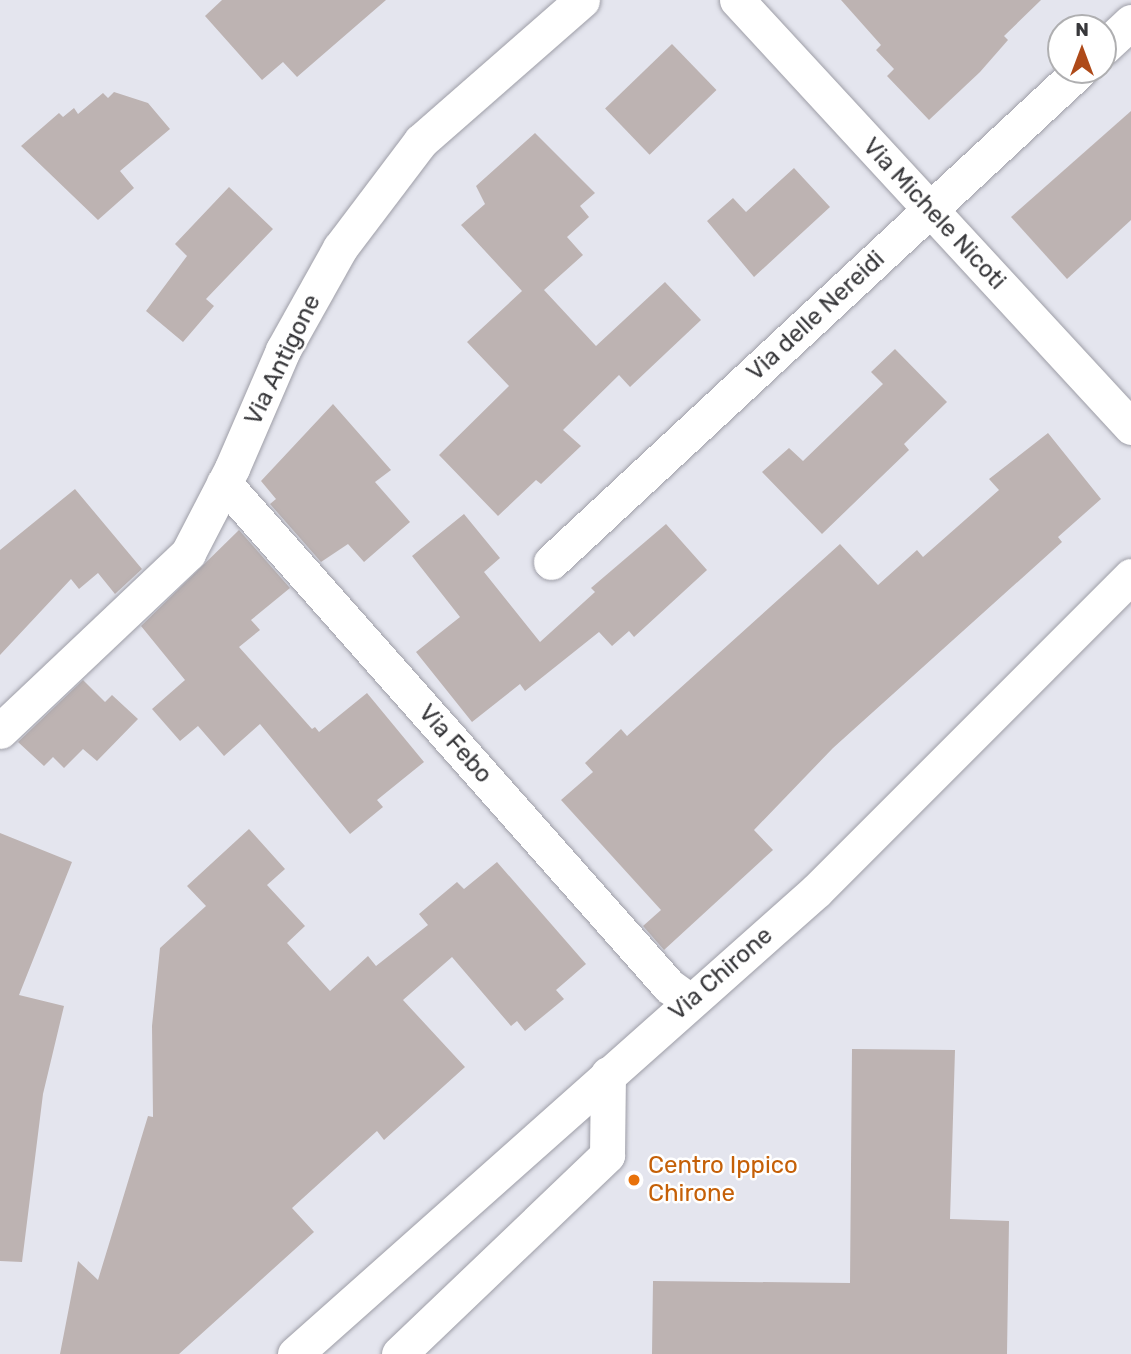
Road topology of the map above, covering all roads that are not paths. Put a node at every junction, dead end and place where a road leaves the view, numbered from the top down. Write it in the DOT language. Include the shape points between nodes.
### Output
graph roads {
  1 [pos="582,0"];
  2 [pos="737,0"];
  3 [pos="1131,22"];
  4 [pos="1117,35"];
  5 [pos="1065,84"];
  6 [pos="930,210"];
  7 [pos="1131,428"];
  8 [pos="224,483"];
  9 [pos="551,562"];
  10 [pos="1131,576"];
  11 [pos="0,731"];
  12 [pos="690,1001"];
  13 [pos="608,1074"];
  14 [pos="295,1354"];
  15 [pos="399,1354"];
  1 -- 8 [label="street, Via Antigone" via="421,141 340,248 283,350"];
  2 -- 6 [label="street, Via Michele Nicoti"];
  3 -- 4 [label="street"];
  5 -- 6 [label="street, Via delle Nereidi"];
  6 -- 7 [label="street, Via Michele Nicoti"];
  6 -- 9 [label="street, Via delle Nereidi"];
  8 -- 11 [label="street, Via Antigone" via="188,553"];
  8 -- 12 [label="street, Via Febo" via="669,986"];
  10 -- 12 [label="street, Via Chirone" via="817,890"];
  12 -- 13 [label="street, Via Chirone"];
  13 -- 14 [label="street, Via Chirone"];
  13 -- 15 [label="street" via="607,1155"];
}
